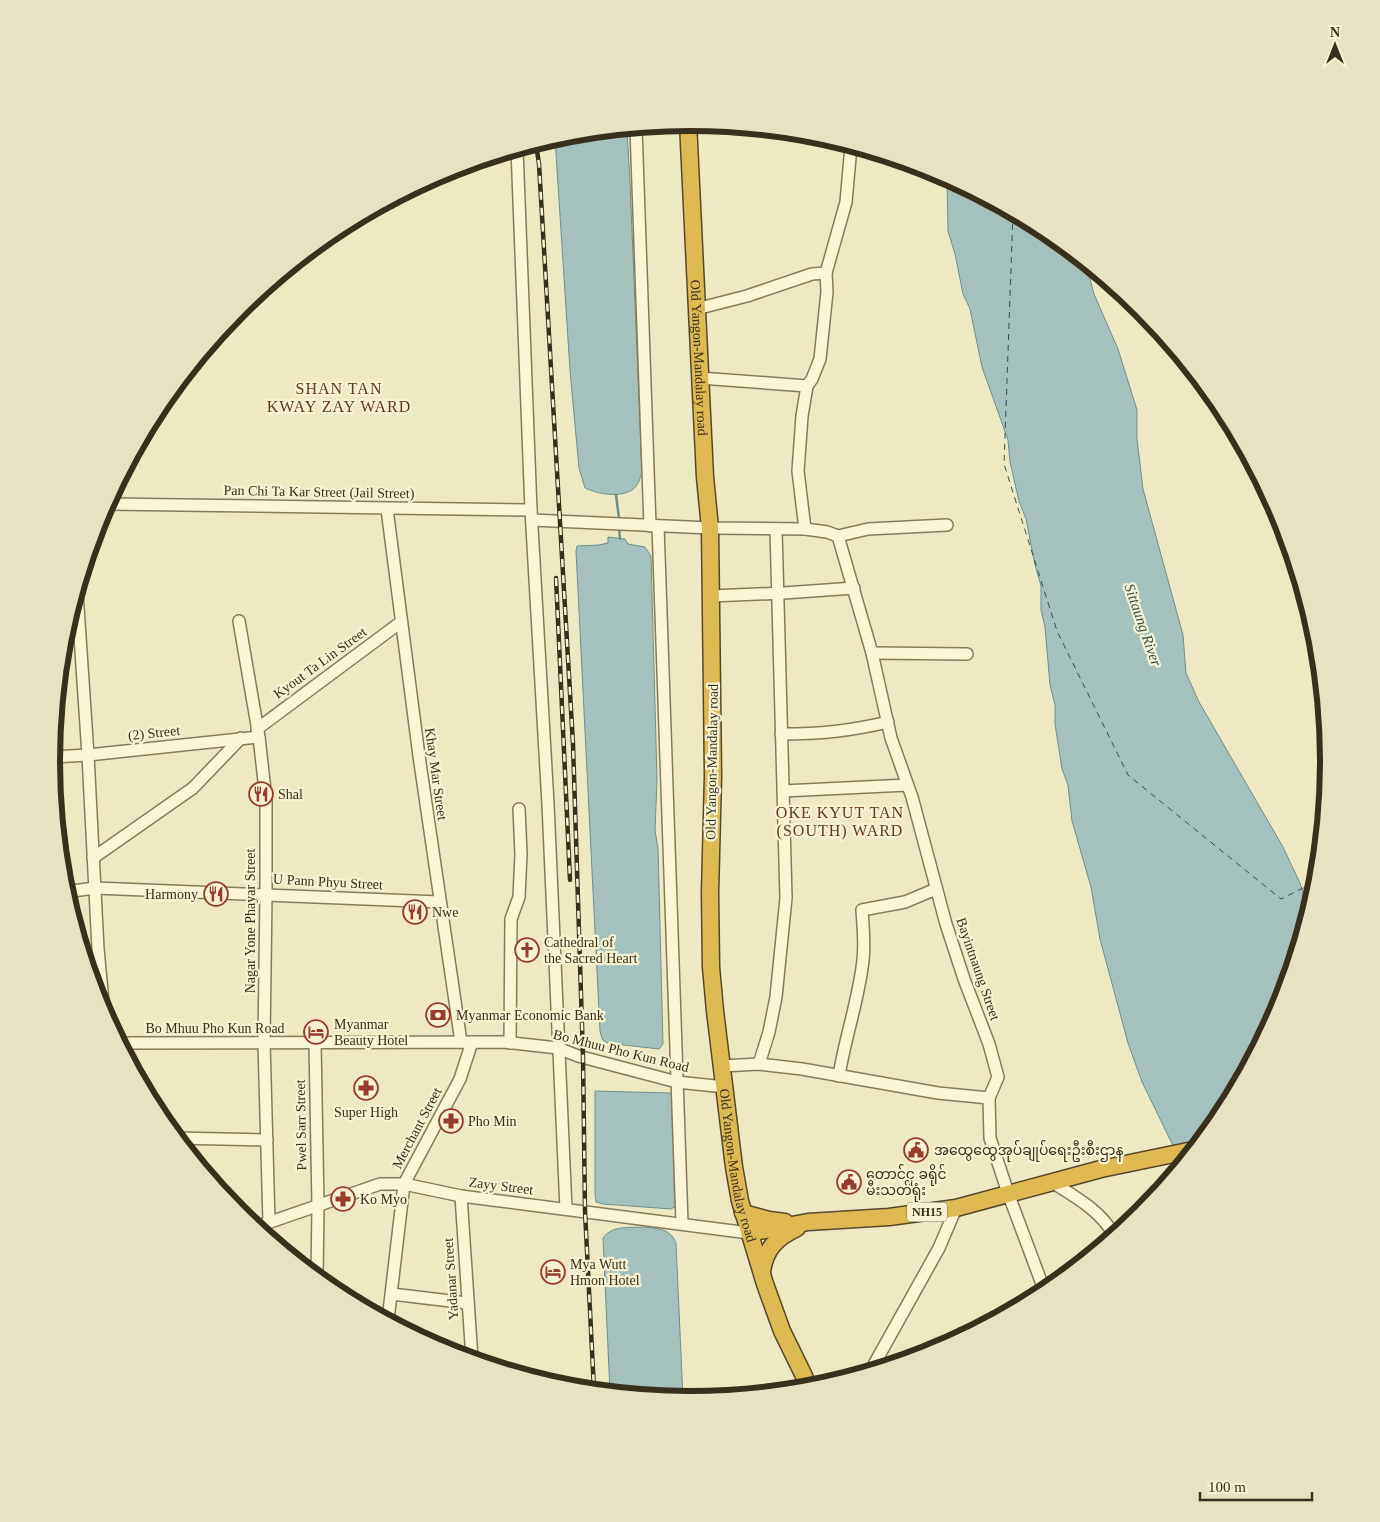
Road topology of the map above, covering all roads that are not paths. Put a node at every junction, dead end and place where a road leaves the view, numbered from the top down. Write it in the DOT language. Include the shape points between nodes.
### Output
graph roads {
  1 [pos="688,131"];
  2 [pos="636,133"];
  3 [pos="851,151"];
  4 [pos="518,155"];
  5 [pos="826,273"];
  6 [pos="696,309"];
  7 [pos="700,378"];
  8 [pos="808,386"];
  9 [pos="115,504"];
  10 [pos="387,509"];
  11 [pos="531,515"];
  12 [pos="947,525"];
  13 [pos="654,526"];
  14 [pos="710,528"];
  15 [pos="776,529"];
  16 [pos="805,529"];
  17 [pos="838,536"];
  18 [pos="854,588"];
  19 [pos="779,594"];
  20 [pos="711,596"];
  21 [pos="78,611"];
  22 [pos="239,621"];
  23 [pos="401,622"];
  24 [pos="75,626"];
  25 [pos="79,626"];
  26 [pos="872,653"];
  27 [pos="967,654"];
  28 [pos="888,722"];
  29 [pos="258,733"];
  30 [pos="781,734"];
  31 [pos="241,738"];
  32 [pos="88,755"];
  33 [pos="60,757"];
  34 [pos="907,785"];
  35 [pos="783,791"];
  36 [pos="519,809"];
  37 [pos="93,858"];
  38 [pos="95,888"];
  39 [pos="936,889"];
  40 [pos="74,891"];
  41 [pos="266,894"];
  42 [pos="439,902"];
  43 [pos="102,987"];
  44 [pos="467,1042"];
  45 [pos="127,1043"];
  46 [pos="264,1043"];
  47 [pos="315,1043"];
  48 [pos="510,1043"];
  49 [pos="558,1048"];
  50 [pos="758,1064"];
  51 [pos="722,1066"];
  52 [pos="839,1076"];
  53 [pos="677,1082"];
  54 [pos="724,1087"];
  55 [pos="989,1098"];
  56 [pos="185,1138"];
  57 [pos="267,1140"];
  58 [pos="1184,1152"];
  59 [pos="1050,1181"];
  60 [pos="404,1184"];
  61 [pos="1008,1193"];
  62 [pos="461,1196"];
  63 [pos="318,1206"];
  64 [pos="566,1208"];
  65 [pos="956,1208"];
  66 [pos="743,1213"];
  67 [pos="269,1222"];
  68 [pos="808,1222"];
  69 [pos="682,1223"];
  70 [pos="264,1224"];
  71 [pos="1110,1230"];
  72 [pos="749,1233"];
  73 [pos="317,1269"];
  74 [pos="762,1272"];
  75 [pos="1042,1284"];
  76 [pos="392,1294"];
  77 [pos="467,1302"];
  78 [pos="389,1314"];
  79 [pos="471,1352"];
  80 [pos="876,1363"];
  81 [pos="805,1380"];
  1 -- 6 [label="highway, Old Yangon-Mandalay road"];
  2 -- 13 [label="street"];
  3 -- 5 [label="street" via="846,202"];
  4 -- 11 [label="street"];
  5 -- 6 [label="street" via="812,274"];
  5 -- 8 [label="street" via="820,359"];
  6 -- 7 [label="highway, Old Yangon-Mandalay road"];
  7 -- 8 [label="street"];
  7 -- 14 [label="highway, Old Yangon-Mandalay road"];
  8 -- 16 [label="street" via="798,471"];
  9 -- 10 [label="street, Pan Chi Ta Kar Street (Jail Street)"];
  10 -- 11 [label="street, Pan Chi Ta Kar Street (Jail Street)"];
  10 -- 23 [label="street, Khay Mar Street"];
  11 -- 13 [label="street, Pan Chi Ta Kar Street (Jail Street)"];
  11 -- 49 [label="street"];
  12 -- 17 [label="street" via="868,529"];
  13 -- 14 [label="street, Pan Chi Ta Kar Street (Jail Street)"];
  13 -- 53 [label="street"];
  14 -- 15 [label="street, Pan Chi Ta Kar Street (Jail Street)"];
  14 -- 20 [label="highway, Old Yangon-Mandalay road"];
  15 -- 16 [label="street, Pan Chi Ta Kar Street (Jail Street)"];
  15 -- 19 [label="street"];
  16 -- 17 [label="street, Pan Chi Ta Kar Street (Jail Street)"];
  17 -- 18 [label="street, Bayintnaung Street"];
  18 -- 19 [label="street"];
  18 -- 26 [label="street, Bayintnaung Street"];
  19 -- 20 [label="street"];
  19 -- 30 [label="street"];
  20 -- 51 [label="highway, Old Yangon-Mandalay road" via="711,967"];
  21 -- 25 [label="street"];
  22 -- 29 [label="street, Nagar Yone Phayar Street"];
  23 -- 29 [label="street, Kyout Ta Lin Street"];
  23 -- 42 [label="street, Khay Mar Street"];
  24 -- 25 [label="street"];
  25 -- 32 [label="street"];
  26 -- 27 [label="street"];
  26 -- 28 [label="street, Bayintnaung Street"];
  28 -- 30 [label="street" via="822,734"];
  28 -- 34 [label="street, Bayintnaung Street"];
  29 -- 31 [label="street, (2) Street"];
  29 -- 41 [label="street, Nagar Yone Phayar Street" via="266,799"];
  30 -- 35 [label="street"];
  31 -- 32 [label="street, (2) Street"];
  31 -- 37 [label="street" via="193,788"];
  32 -- 33 [label="street, (2) Street"];
  32 -- 37 [label="street"];
  34 -- 35 [label="street"];
  34 -- 39 [label="street, Bayintnaung Street"];
  35 -- 50 [label="street" via="786,898 776,997"];
  36 -- 48 [label="street" via="520,889 511,920"];
  37 -- 38 [label="street"];
  38 -- 40 [label="street, U Pann Phyu Street"];
  38 -- 41 [label="street, U Pann Phyu Street"];
  38 -- 43 [label="street"];
  39 -- 52 [label="street" via="905,902 862,910 863,958"];
  39 -- 55 [label="street, Bayintnaung Street" via="998,1077"];
  41 -- 42 [label="street, U Pann Phyu Street"];
  41 -- 46 [label="street, Nagar Yone Phayar Street"];
  42 -- 44 [label="street, Khay Mar Street"];
  44 -- 47 [label="street, Bo Mhuu Pho Kun Road"];
  44 -- 48 [label="street, Bo Mhuu Pho Kun Road"];
  44 -- 60 [label="street, Merchant Street" via="460,1079"];
  45 -- 46 [label="street, Bo Mhuu Pho Kun Road"];
  46 -- 47 [label="street, Bo Mhuu Pho Kun Road"];
  46 -- 57 [label="street, Nagar Yone Phayar Street"];
  47 -- 63 [label="street, Pwel Sarr Street"];
  48 -- 49 [label="street, Bo Mhuu Pho Kun Road"];
  49 -- 53 [label="street, Bo Mhuu Pho Kun Road"];
  49 -- 64 [label="street"];
  50 -- 51 [label="street"];
  50 -- 52 [label="street"];
  51 -- 54 [label="highway, Old Yangon-Mandalay road"];
  52 -- 55 [label="street"];
  53 -- 54 [label="street, Bo Mhuu Pho Kun Road"];
  53 -- 69 [label="street"];
  54 -- 66 [label="highway, Old Yangon-Mandalay road"];
  55 -- 61 [label="street, Bayintnaung Street" via="990,1138"];
  56 -- 57 [label="street"];
  57 -- 67 [label="street, Nagar Yone Phayar Street"];
  58 -- 59 [label="highway, NH15"];
  59 -- 61 [label="highway, NH15"];
  59 -- 71 [label="street" via="1085,1203"];
  60 -- 62 [label="street, Zayy Street"];
  60 -- 63 [label="street, Zayy Street" via="380,1184"];
  60 -- 76 [label="street, Merchant Street"];
  61 -- 65 [label="highway, NH15"];
  61 -- 75 [label="street, Bayintnaung Street"];
  62 -- 64 [label="street, Zayy Street"];
  62 -- 77 [label="street, Yadanar Street"];
  63 -- 67 [label="street, Zayy Street"];
  63 -- 73 [label="street, Pwel Sarr Street"];
  64 -- 69 [label="street, Zayy Street"];
  65 -- 68 [label="highway, NH15" via="889,1217"];
  65 -- 80 [label="street" via="939,1248"];
  66 -- 68 [label="highway" via="783,1222"];
  66 -- 72 [label="highway, Old Yangon-Mandalay road"];
  67 -- 70 [label="street, Zayy Street"];
  68 -- 72 [label="highway, NH15"];
  68 -- 74 [label="highway" via="769,1248"];
  69 -- 72 [label="street, Zayy Street"];
  72 -- 74 [label="highway, Old Yangon-Mandalay road"];
  74 -- 81 [label="highway, Old Yangon-Mandalay road" via="782,1331"];
  76 -- 77 [label="street"];
  76 -- 78 [label="street, Merchant Street"];
  77 -- 79 [label="street, Yadanar Street"];
}
